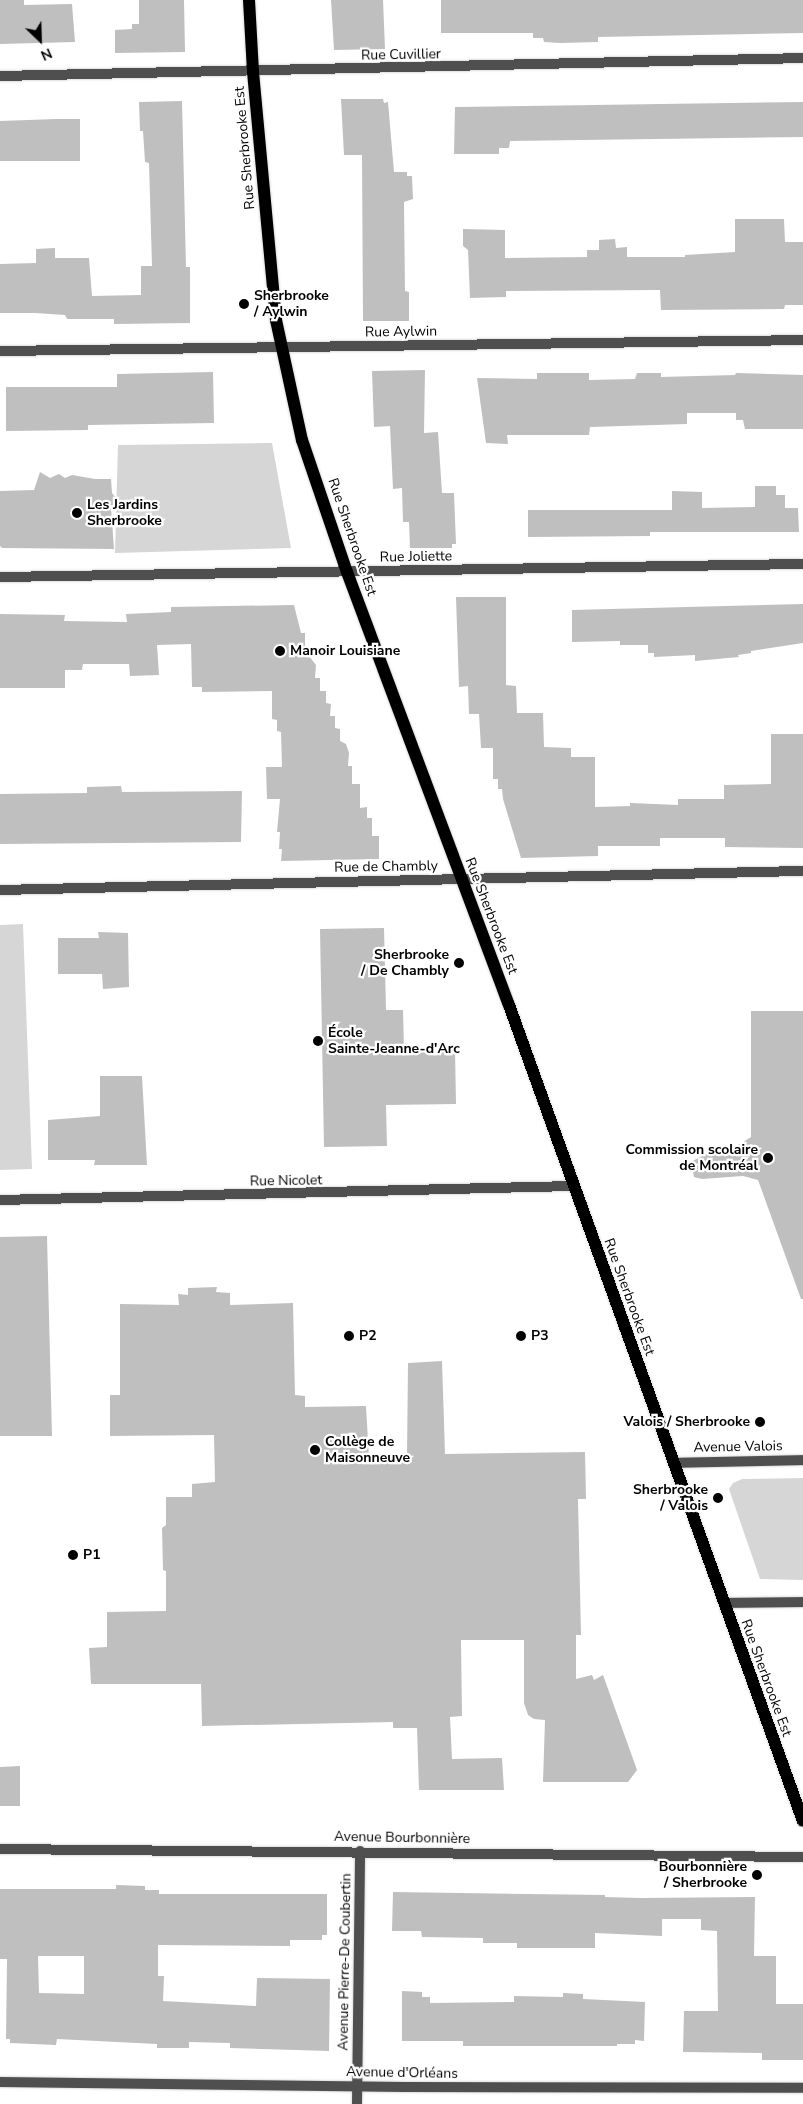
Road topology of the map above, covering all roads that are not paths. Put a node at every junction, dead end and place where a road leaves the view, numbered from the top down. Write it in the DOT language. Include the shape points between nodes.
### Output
graph roads {
  1 [pos="249,0"];
  2 [pos="803,58"];
  3 [pos="253,72"];
  4 [pos="0,76"];
  5 [pos="803,340"];
  6 [pos="282,348"];
  7 [pos="0,351"];
  8 [pos="803,564"];
  9 [pos="347,572"];
  10 [pos="0,577"];
  11 [pos="803,871"];
  12 [pos="461,880"];
  13 [pos="0,890"];
  14 [pos="572,1186"];
  15 [pos="0,1200"];
  16 [pos="803,1460"];
  17 [pos="673,1462"];
  18 [pos="803,1602"];
  19 [pos="724,1603"];
  20 [pos="803,1821"];
  21 [pos="0,1849"];
  22 [pos="360,1852"];
  23 [pos="803,1858"];
  24 [pos="0,2082"];
  25 [pos="357,2086"];
  26 [pos="803,2088"];
  27 [pos="357,2104"];
  1 -- 3 [label="main road, Rue Sherbrooke Est"];
  2 -- 3 [label="street, Rue Cuvillier"];
  3 -- 4 [label="street, Rue Cuvillier"];
  3 -- 6 [label="main road, Rue Sherbrooke Est" via="276,320"];
  5 -- 6 [label="street, Rue Aylwin"];
  6 -- 7 [label="street, Rue Aylwin"];
  6 -- 9 [label="main road, Rue Sherbrooke Est" via="302,440"];
  8 -- 9 [label="street, Rue Joliette"];
  9 -- 10 [label="street, Rue Joliette"];
  9 -- 12 [label="main road, Rue Sherbrooke Est"];
  11 -- 12 [label="street, Rue de Chambly"];
  12 -- 13 [label="street, Rue de Chambly"];
  12 -- 14 [label="main road, Rue Sherbrooke Est"];
  14 -- 15 [label="street, Rue Nicolet"];
  14 -- 17 [label="main road, Rue Sherbrooke Est"];
  16 -- 17 [label="street, Avenue Valois"];
  17 -- 19 [label="main road, Rue Sherbrooke Est"];
  18 -- 19 [label="street"];
  19 -- 20 [label="main road, Rue Sherbrooke Est"];
  21 -- 22 [label="street, Avenue Bourbonnière"];
  22 -- 23 [label="street, Avenue Bourbonnière"];
  22 -- 25 [label="street, Avenue Pierre-De Coubertin"];
  24 -- 25 [label="street, Avenue d'Orléans"];
  25 -- 26 [label="street, Avenue d'Orléans"];
  25 -- 27 [label="street, Avenue Pierre-De Coubertin"];
}
